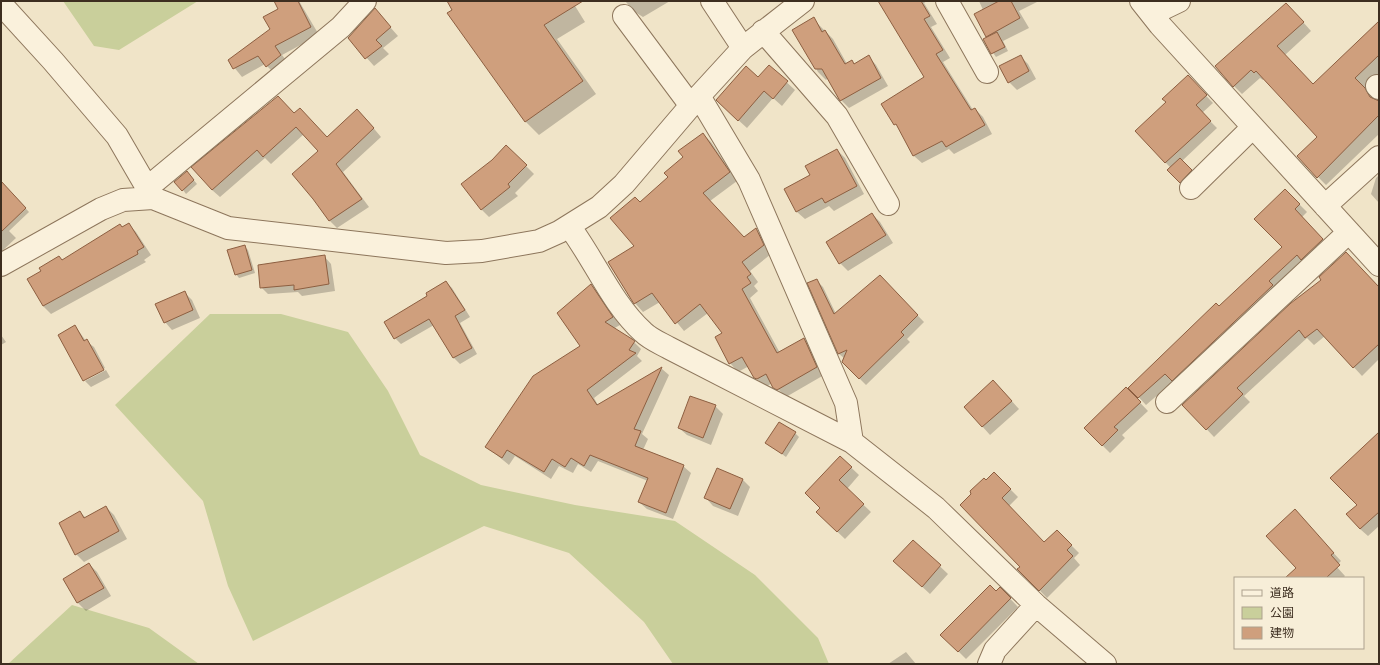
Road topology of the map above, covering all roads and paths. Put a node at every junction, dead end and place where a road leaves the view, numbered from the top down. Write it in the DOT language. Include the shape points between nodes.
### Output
graph roads {
  1 [pos="365,1"];
  2 [pos="712,1"];
  3 [pos="803,1"];
  4 [pos="947,1"];
  5 [pos="1179,1"];
  6 [pos="1,4"];
  7 [pos="1147,8"];
  8 [pos="624,16"];
  9 [pos="763,31"];
  10 [pos="743,48"];
  11 [pos="987,72"];
  12 [pos="695,101"];
  13 [pos="1253,127"];
  14 [pos="1379,157"];
  15 [pos="1191,188"];
  16 [pos="150,193"];
  17 [pos="888,204"];
  18 [pos="1324,206"];
  19 [pos="569,226"];
  20 [pos="1349,232"];
  21 [pos="1,265"];
  22 [pos="1379,265"];
  23 [pos="1167,402"];
  24 [pos="852,442"];
  25 [pos="1036,605"];
  26 [pos="989,664"];
  27 [pos="1105,664"];
  1 -- 16 [label="street" via="341,27"];
  2 -- 10 [label="street"];
  3 -- 9 [label="street"];
  4 -- 11 [label="street"];
  5 -- 7 [label="street"];
  6 -- 16 [label="street" via="53,60 117,136"];
  7 -- 13 [label="street"];
  8 -- 12 [label="street"];
  9 -- 10 [label="street"];
  9 -- 17 [label="street" via="837,116"];
  10 -- 12 [label="street"];
  12 -- 19 [label="street" via="624,184 599,207"];
  12 -- 24 [label="street" via="749,180 846,403"];
  13 -- 15 [label="street"];
  13 -- 18 [label="street"];
  14 -- 18 [label="street"];
  16 -- 19 [label="street" via="228,228 446,253 482,251 539,241"];
  16 -- 21 [label="street" via="101,209"];
  18 -- 20 [label="street"];
  19 -- 24 [label="street" via="624,311 643,333"];
  20 -- 22 [label="street"];
  20 -- 23 [label="street"];
  24 -- 25 [label="street" via="936,508"];
  25 -- 26 [label="street" via="995,650"];
  25 -- 27 [label="street"];
}
